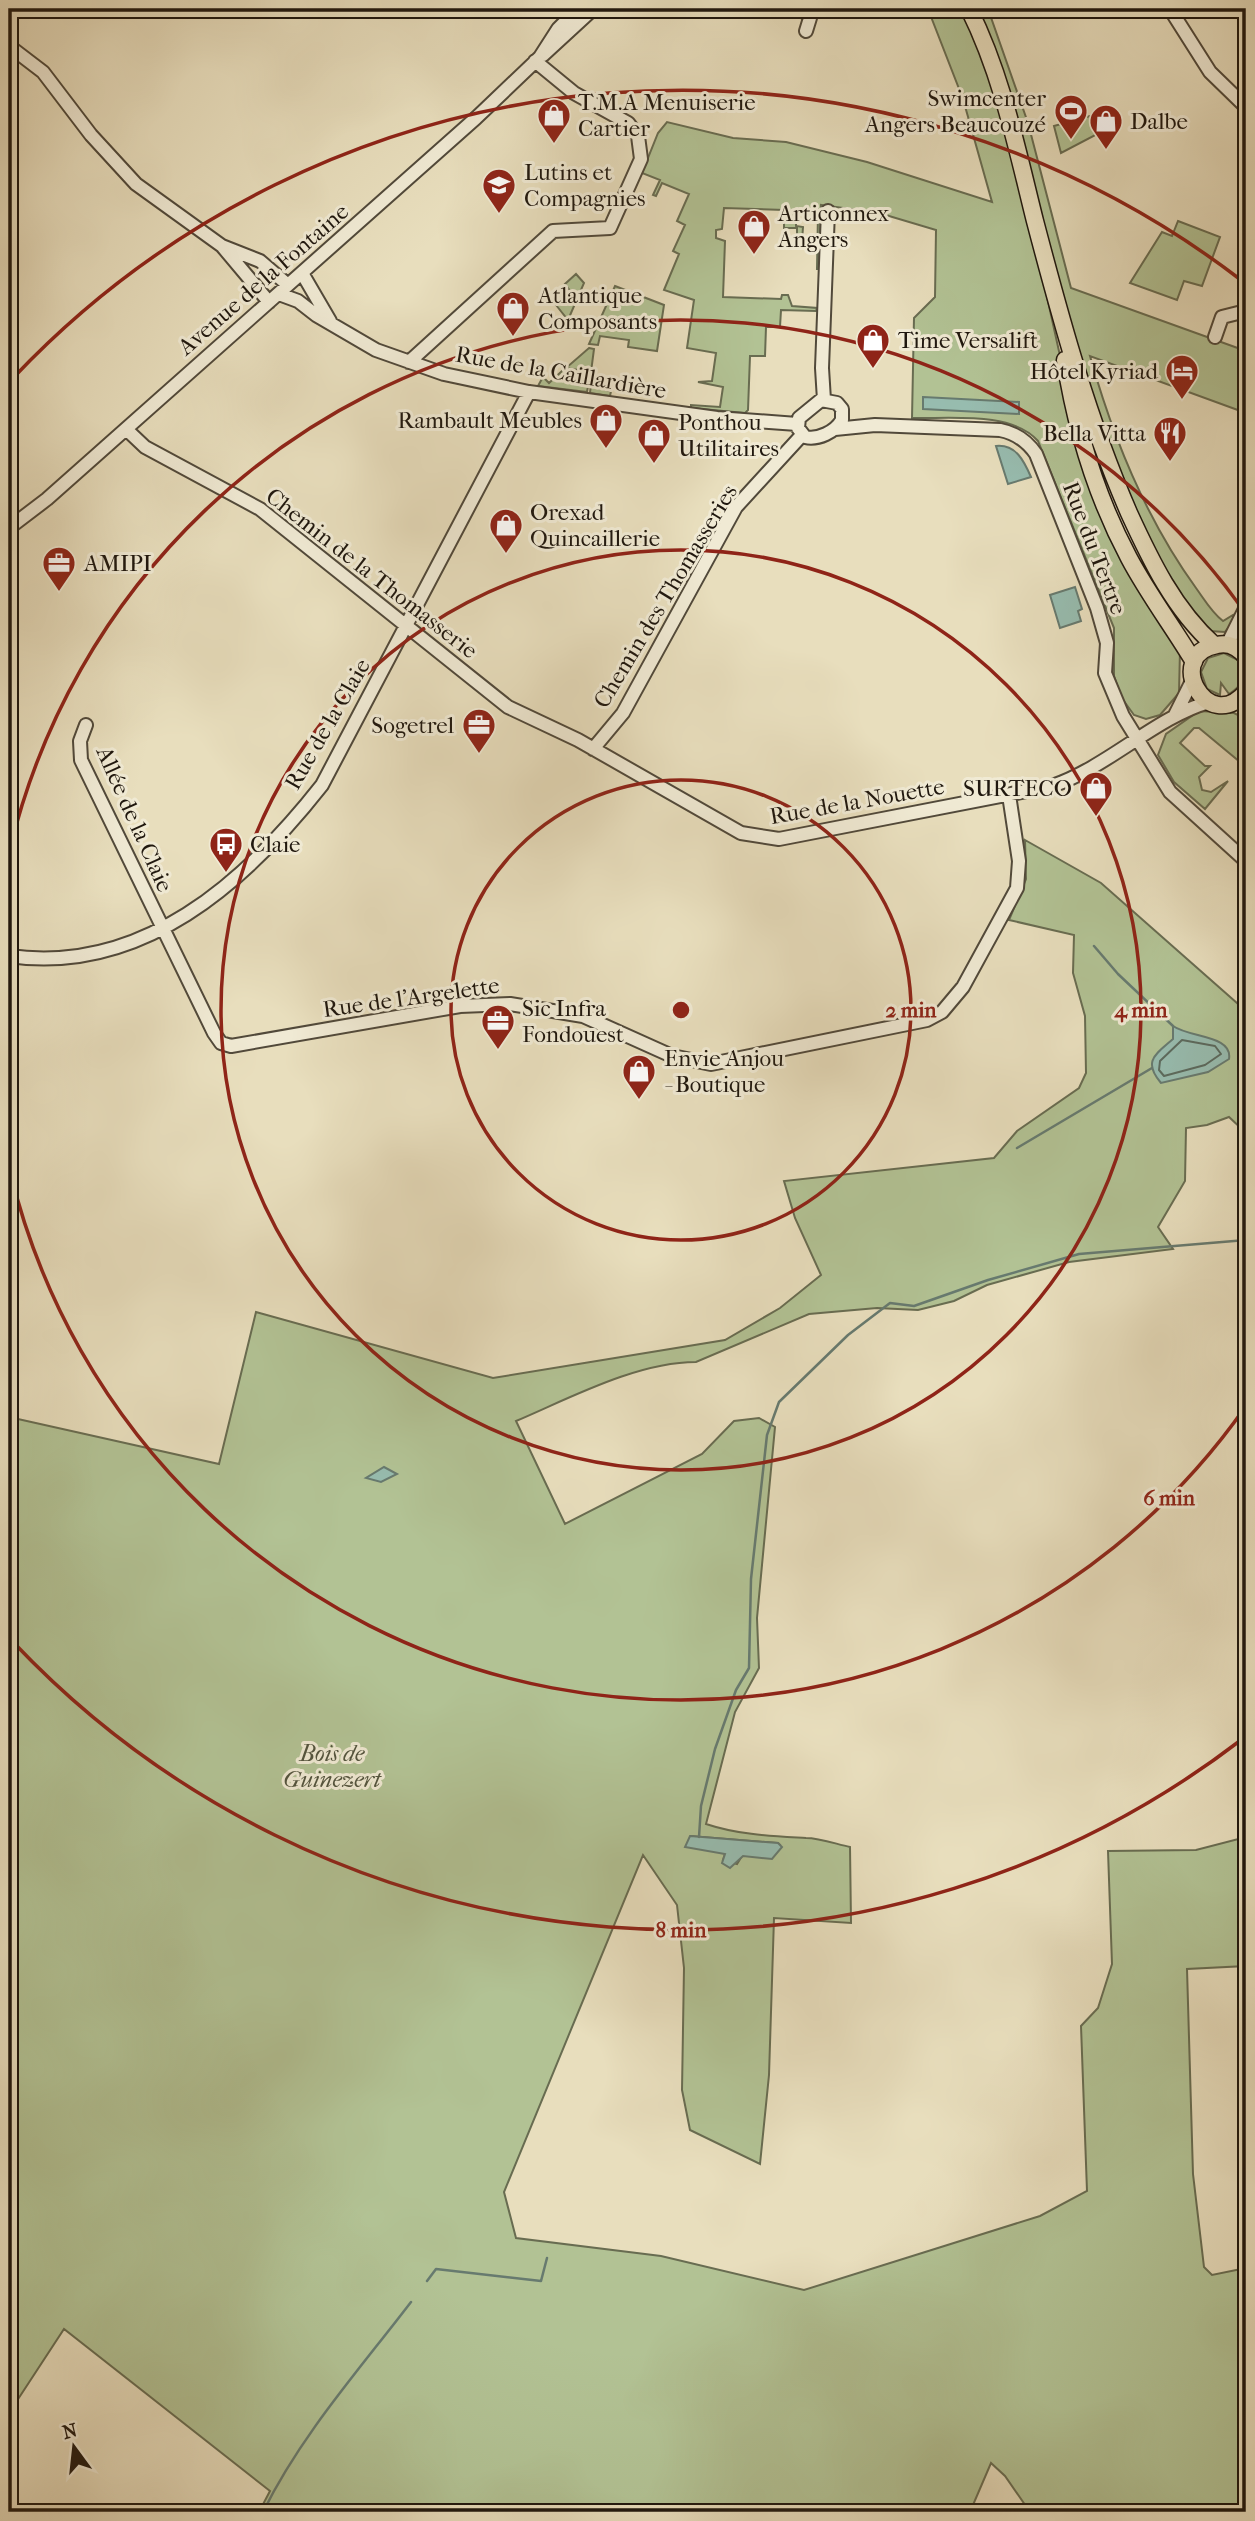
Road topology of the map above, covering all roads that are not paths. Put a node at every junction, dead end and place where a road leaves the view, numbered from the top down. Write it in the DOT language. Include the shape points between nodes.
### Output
graph roads {
  1 [pos="578,9"];
  2 [pos="593,9"];
  3 [pos="803,9"];
  4 [pos="969,9"];
  5 [pos="1170,9"];
  6 [pos="806,31"];
  7 [pos="9,46"];
  8 [pos="537,59"];
  9 [pos="1246,107"];
  10 [pos="828,211"];
  11 [pos="222,246"];
  12 [pos="302,274"];
  13 [pos="279,294"];
  14 [pos="1058,309"];
  15 [pos="1246,311"];
  16 [pos="330,321"];
  17 [pos="1215,337"];
  18 [pos="409,362"];
  19 [pos="529,392"];
  20 [pos="824,400"];
  21 [pos="842,410"];
  22 [pos="875,425"];
  23 [pos="126,429"];
  24 [pos="800,429"];
  25 [pos="835,429"];
  26 [pos="9,528"];
  27 [pos="1246,607"];
  28 [pos="406,625"];
  29 [pos="1221,645"];
  30 [pos="1246,657"];
  31 [pos="1194,662"];
  32 [pos="1192,681"];
  33 [pos="1246,692"];
  34 [pos="1209,702"];
  35 [pos="1232,702"];
  36 [pos="1246,712"];
  37 [pos="1173,718"];
  38 [pos="86,725"];
  39 [pos="1138,741"];
  40 [pos="593,749"];
  41 [pos="1009,795"];
  42 [pos="1246,861"];
  43 [pos="162,929"];
  44 [pos="9,956"];
  1 -- 8 [label="street, Avenue de la Fontaine"];
  2 -- 8 [label="street, Avenue de la Fontaine"];
  3 -- 6 [label="street" via="810,18"];
  4 -- 14 [label="main road" via="1008,114"];
  5 -- 9 [label="street" via="1210,72"];
  7 -- 11 [label="street" via="43,72 136,184"];
  8 -- 12 [label="street, Avenue de la Fontaine"];
  8 -- 18 [label="street" via="558,82 636,131 641,159 610,228 553,230"];
  10 -- 20 [label="street"];
  11 -- 13 [label="street"];
  11 -- 13 [label="street" via="260,261"];
  12 -- 13 [label="street, Avenue de la Fontaine"];
  12 -- 16 [label="street, Rue de la Caillardière"];
  13 -- 16 [label="street, Rue de la Caillardière" via="298,300"];
  13 -- 23 [label="street, Avenue de la Fontaine"];
  14 -- 29 [label="main road" via="1103,453 1154,568 1190,621"];
  14 -- 31 [label="main road" via="1072,405 1093,481 1128,555"];
  15 -- 17 [label="street" via="1222,317"];
  16 -- 18 [label="street, Rue de la Caillardière" via="376,350"];
  18 -- 19 [label="street, Rue de la Caillardière"];
  19 -- 24 [label="street, Rue de la Caillardière"];
  19 -- 28 [label="street, Rue de la Claie"];
  20 -- 21 [label="street"];
  20 -- 24 [label="street" via="801,415"];
  21 -- 22 [label="street, Rue du Tertre"];
  21 -- 25 [label="street" via="842,421"];
  22 -- 25 [label="street, Rue du Tertre"];
  22 -- 39 [label="street, Rue du Tertre" via="1000,430 1017,436 1032,449 1103,627 1109,689"];
  23 -- 26 [label="street, Avenue de la Fontaine"];
  23 -- 28 [label="street, Chemin de la Thomasserie" via="145,447 260,509"];
  24 -- 25 [label="street" via="814,438"];
  24 -- 40 [label="street, Chemin des Thomasseries" via="736,507 623,713"];
  27 -- 29 [label="street"];
  28 -- 40 [label="street, Chemin de la Thomasserie" via="508,707"];
  28 -- 43 [label="street, Rue de la Claie" via="322,785 289,827 255,862"];
  29 -- 30 [label="main road"];
  29 -- 31 [label="main road" via="1202,652"];
  31 -- 32 [label="main road"];
  32 -- 34 [label="main road"];
  32 -- 37 [label="street, Rue de la Nouette"];
  33 -- 35 [label="main road"];
  34 -- 35 [label="main road"];
  34 -- 37 [label="street, Rue de la Nouette"];
  35 -- 36 [label="main road"];
  37 -- 39 [label="street, Rue de la Nouette"];
  38 -- 43 [label="street, Allée de la Claie" via="80,741 81,760"];
  39 -- 41 [label="street, Rue de la Nouette" via="1068,780"];
  39 -- 42 [label="street, Rue du Tertre" via="1170,792"];
  40 -- 41 [label="street, Rue de la Nouette" via="741,833 761,838 779,839"];
  41 -- 43 [label="street, Rue de l'Argelette" via="1019,861 1017,888 963,986 942,1012 912,1025 735,1061 692,1062 583,1016 510,1004 460,1006 231,1046 221,1043 214,1033"];
  43 -- 44 [label="street, Rue de la Claie" via="92,956 52,960"];
}
